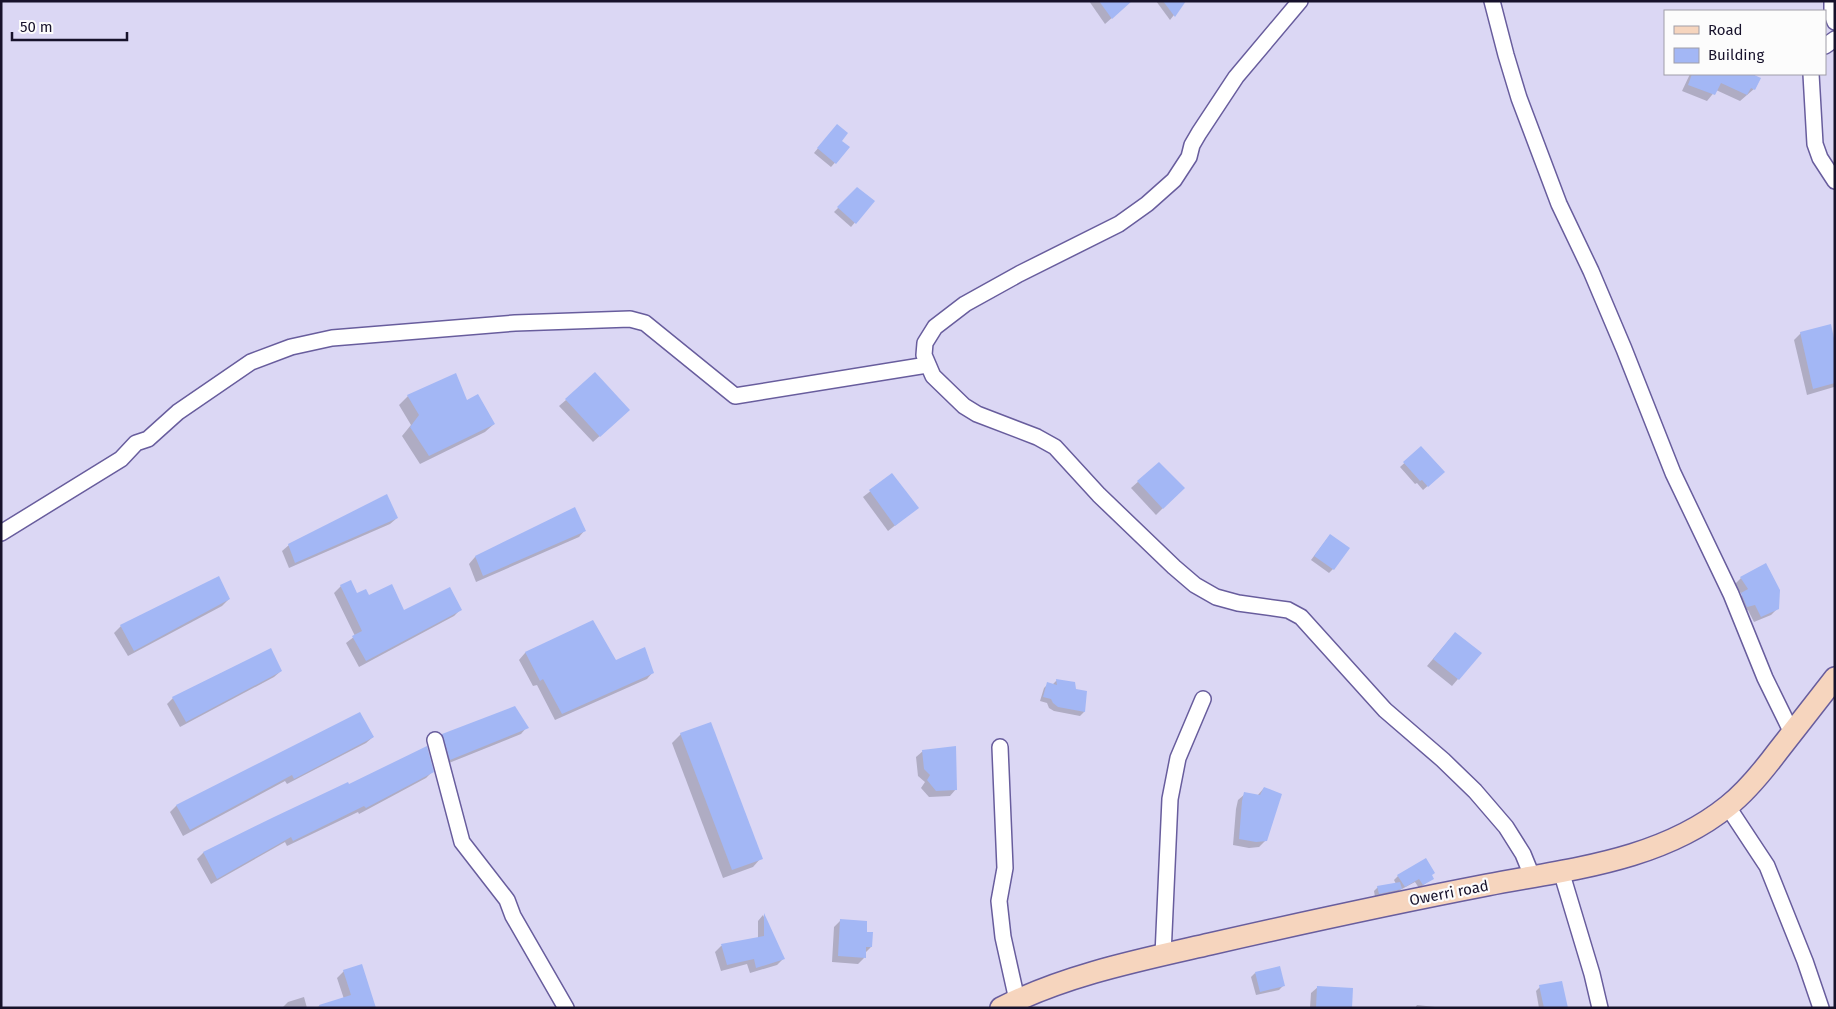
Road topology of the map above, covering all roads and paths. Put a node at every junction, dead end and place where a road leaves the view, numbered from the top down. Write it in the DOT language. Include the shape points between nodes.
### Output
graph roads {
  1 [pos="1300,1"];
  2 [pos="1492,1"];
  3 [pos="1832,1"];
  4 [pos="1835,22"];
  5 [pos="1811,75"];
  6 [pos="1835,181"];
  7 [pos="927,365"];
  8 [pos="1,533"];
  9 [pos="1835,678"];
  10 [pos="1202,699"];
  11 [pos="1792,733"];
  12 [pos="435,740"];
  13 [pos="1000,747"];
  14 [pos="1728,807"];
  15 [pos="1561,871"];
  16 [pos="1532,876"];
  17 [pos="1163,955"];
  18 [pos="1009,1004"];
  19 [pos="566,1008"];
  20 [pos="1600,1008"];
  21 [pos="1821,1008"];
  1 -- 7 [label="street" via="1236,77 1199,133 1174,180 1119,224 965,304 935,327 925,342"];
  2 -- 11 [label="street" via="1519,98 1559,204 1591,271 1673,473"];
  3 -- 4 [label="street"];
  5 -- 6 [label="street" via="1814,144"];
  7 -- 8 [label="street" via="734,396 645,323 630,319 515,323 332,338 291,347 251,362 178,412 148,439 136,443 121,459"];
  7 -- 16 [label="street" via="933,376 964,406 1055,447 1098,495 1195,585 1216,597 1288,610 1301,617 1385,710 1475,791 1506,827"];
  9 -- 11 [label="main road, Owerri road"];
  10 -- 17 [label="street" via="1178,758 1170,799"];
  11 -- 14 [label="main road, Owerri road" via="1755,780"];
  12 -- 19 [label="street" via="462,842 507,900"];
  13 -- 18 [label="street" via="1005,868 999,901"];
  14 -- 15 [label="main road, Owerri road" via="1684,835 1651,850"];
  14 -- 21 [label="street" via="1767,866"];
  15 -- 16 [label="main road, Owerri road"];
  15 -- 20 [label="street"];
  16 -- 17 [label="main road, Owerri road" via="1332,916"];
  17 -- 18 [label="main road, Owerri road" via="1078,978"];
}
